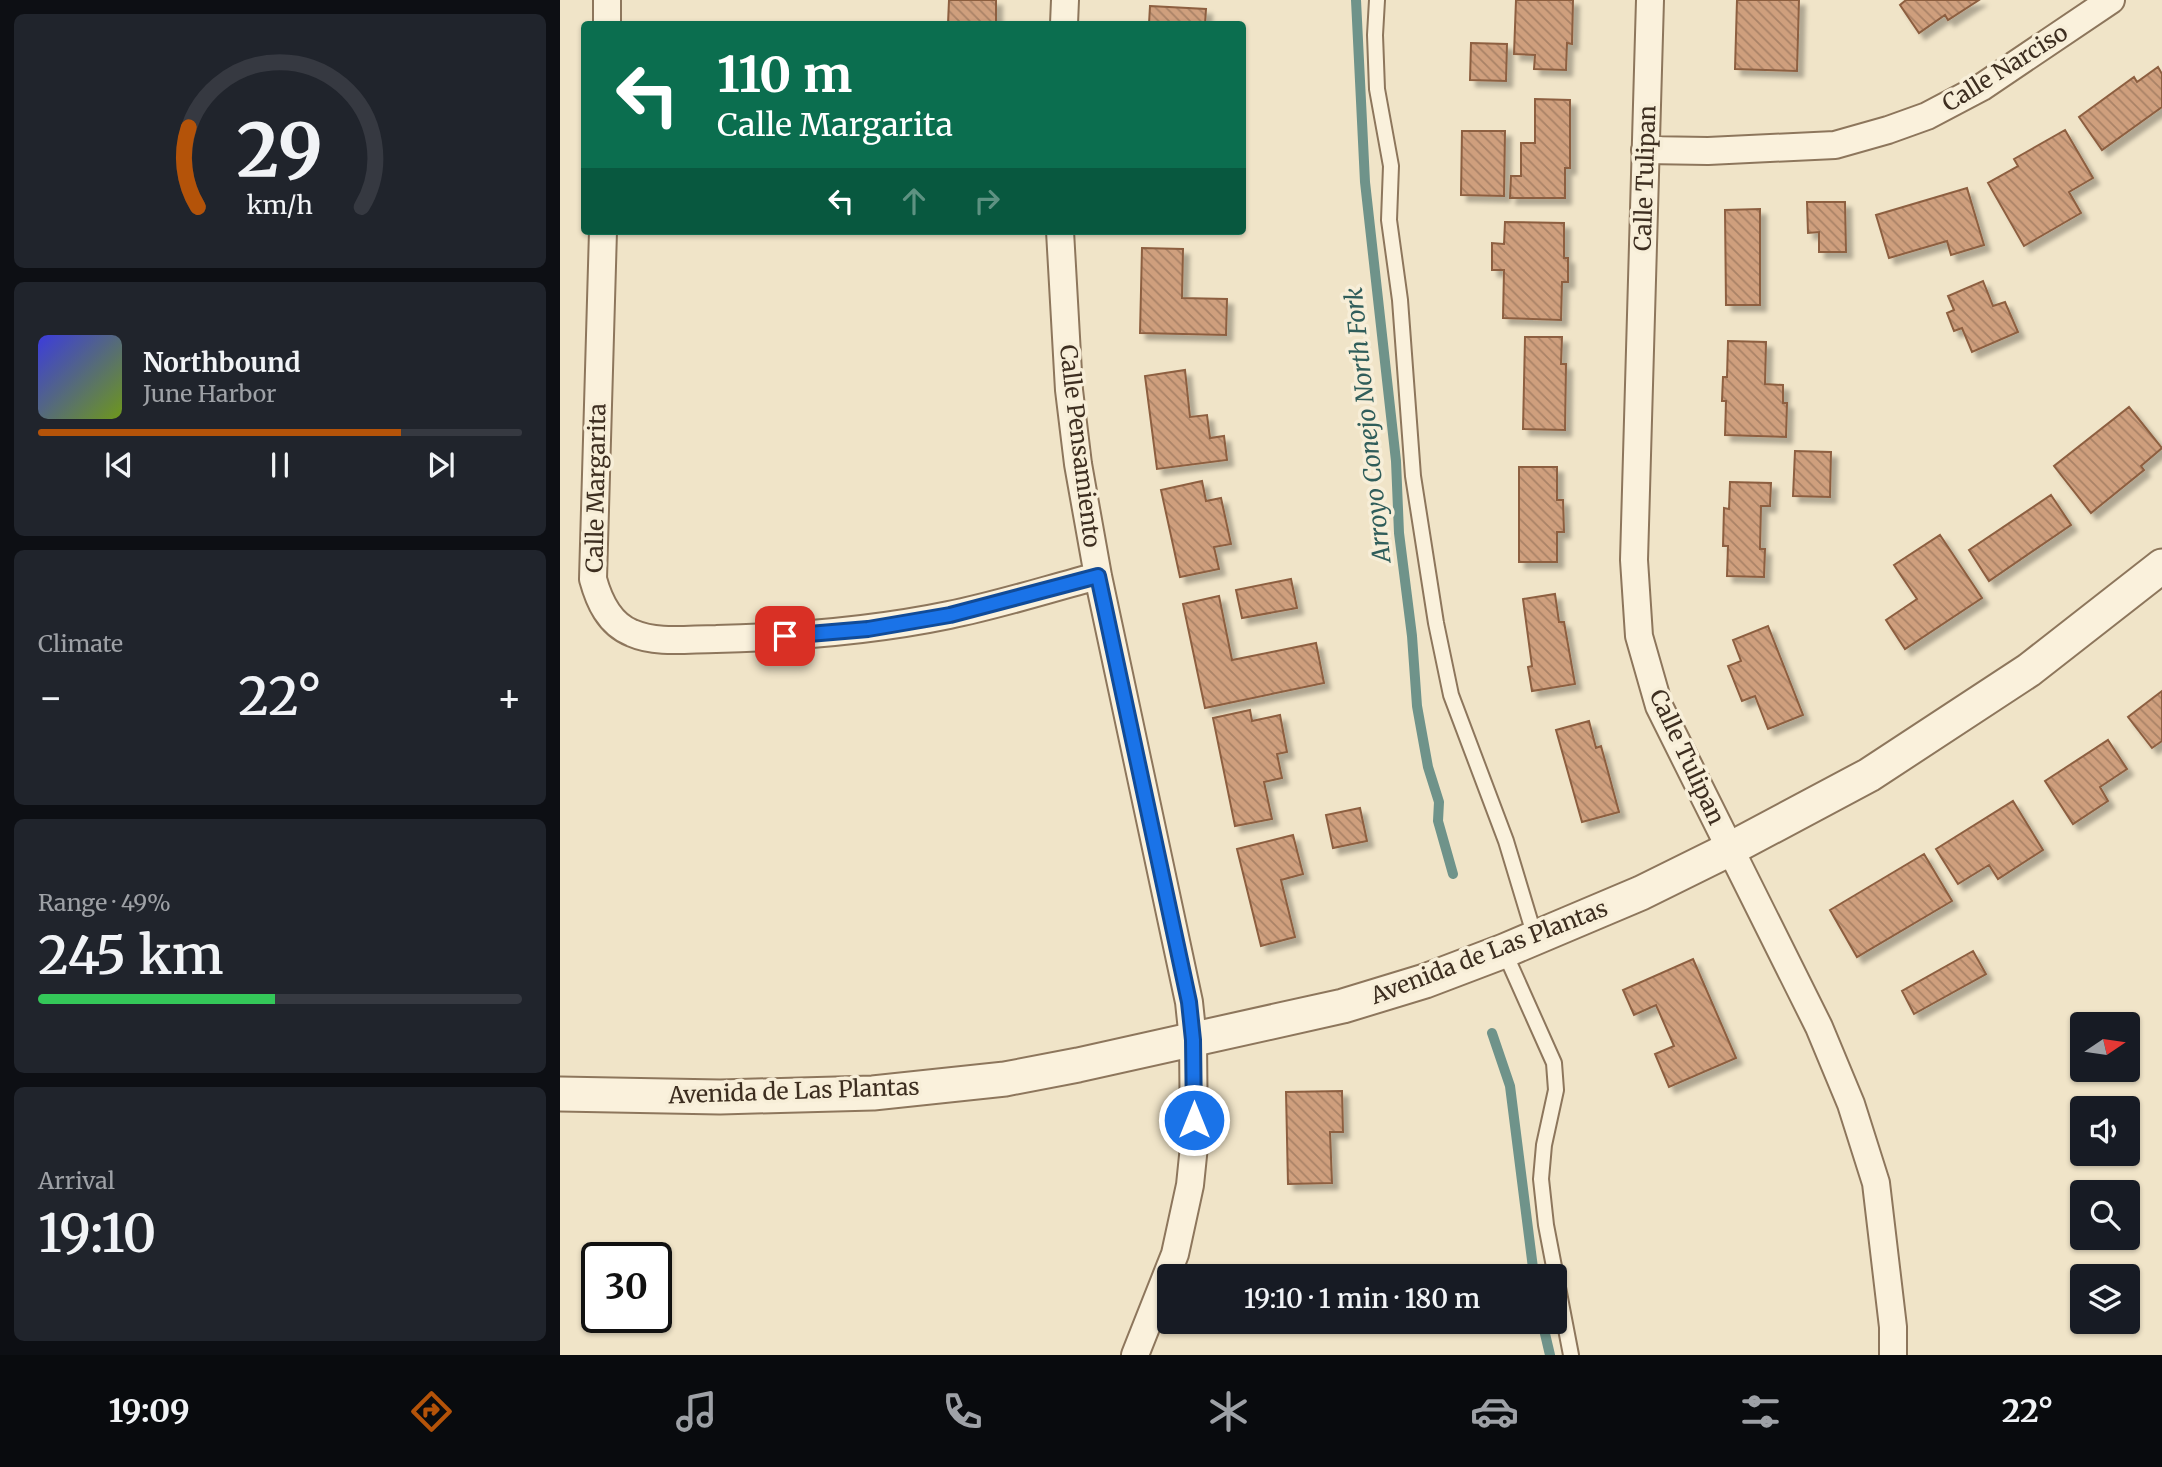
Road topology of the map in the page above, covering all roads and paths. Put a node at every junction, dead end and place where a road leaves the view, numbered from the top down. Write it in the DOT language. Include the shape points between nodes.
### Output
graph roads {
  1 [pos="607,0"];
  2 [pos="1065,0"];
  3 [pos="1377,0"];
  4 [pos="1650,0"];
  5 [pos="2111,0"];
  6 [pos="607,21"];
  7 [pos="1064,21"];
  8 [pos="1645,150"];
  9 [pos="603,235"];
  10 [pos="1060,235"];
  11 [pos="2162,566"];
  12 [pos="1098,576"];
  13 [pos="1730,849"];
  14 [pos="1535,937"];
  15 [pos="1504,951"];
  16 [pos="1193,1040"];
  17 [pos="560,1094"];
  18 [pos="1135,1355"];
  19 [pos="1571,1355"];
  20 [pos="1893,1355"];
  1 -- 6 [label="street"];
  2 -- 7 [label="street"];
  3 -- 14 [label="lane" via="1377,89 1391,166 1390,220 1413,476 1434,610 1451,695 1506,841"];
  4 -- 8 [label="street, Calle Tulipan"];
  5 -- 8 [label="street, Calle Narciso" via="1982,87 1888,130 1835,145"];
  8 -- 13 [label="street, Calle Tulipan" via="1634,560 1639,636 1659,706"];
  9 -- 12 [label="street, Calle Margarita" via="593,579 599,601 611,619 628,632 649,640 868,629 950,615"];
  10 -- 12 [label="street, Calle Pensamiento" via="1069,390"];
  11 -- 13 [label="street, Avenida de Las Plantas" via="2029,670 1868,775"];
  12 -- 16 [label="street, Calle Pensamiento" via="1189,1002"];
  13 -- 14 [label="street, Avenida de Las Plantas"];
  13 -- 20 [label="street, Calle Tulipan" via="1819,1027 1851,1104 1876,1183"];
  14 -- 15 [label="street, Avenida de Las Plantas"];
  15 -- 16 [label="street, Avenida de Las Plantas" via="1343,1006"];
  15 -- 19 [label="lane" via="1554,1063 1556,1090 1541,1179"];
  16 -- 17 [label="street, Avenida de Las Plantas" via="1004,1079 873,1093 720,1097"];
  16 -- 18 [label="street, Calle Pensamiento" via="1190,1185 1175,1254"];
}
